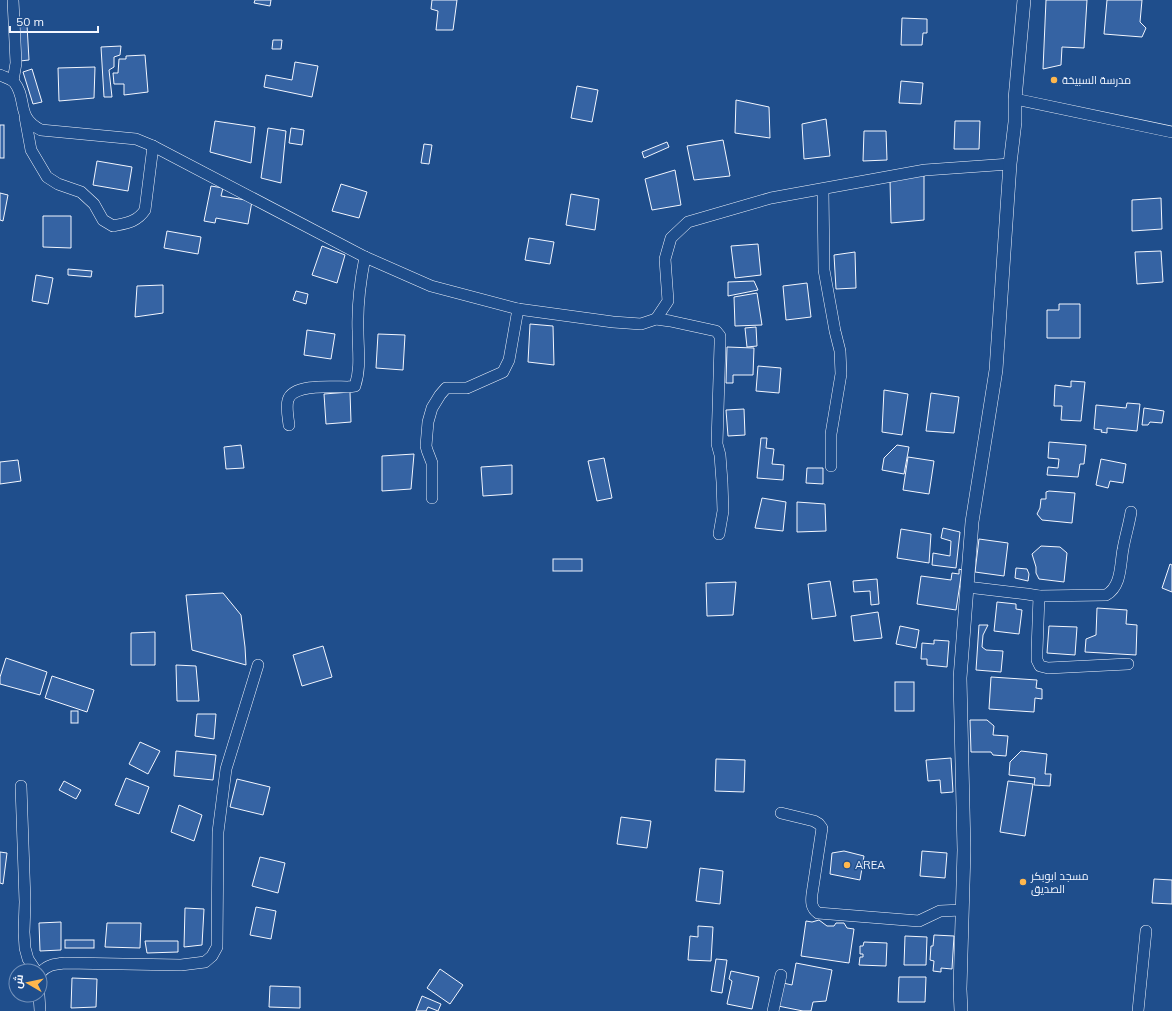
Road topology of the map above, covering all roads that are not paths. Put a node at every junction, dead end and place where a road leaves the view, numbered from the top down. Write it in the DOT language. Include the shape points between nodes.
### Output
graph roads {
  1 [pos="13,0"];
  2 [pos="1024,0"];
  3 [pos="0,75"];
  4 [pos="13,81"];
  5 [pos="1015,99"];
  6 [pos="24,112"];
  7 [pos="1172,132"];
  8 [pos="153,146"];
  9 [pos="1010,164"];
  10 [pos="823,189"];
  11 [pos="365,257"];
  12 [pos="518,309"];
  13 [pos="656,319"];
  14 [pos="289,425"];
  15 [pos="831,466"];
  16 [pos="432,498"];
  17 [pos="1132,512"];
  18 [pos="719,534"];
  19 [pos="967,587"];
  20 [pos="1039,596"];
  21 [pos="1128,664"];
  22 [pos="258,665"];
  23 [pos="21,786"];
  24 [pos="781,813"];
  25 [pos="962,910"];
  26 [pos="1146,931"];
  27 [pos="31,963"];
  28 [pos="48,966"];
  29 [pos="781,975"];
  30 [pos="772,1011"];
  31 [pos="961,1011"];
  32 [pos="1138,1011"];
  1 -- 4 [label="street" via="16,56"];
  2 -- 5 [label="street"];
  3 -- 4 [label="street"];
  4 -- 6 [label="street" via="19,91"];
  5 -- 7 [label="street"];
  5 -- 9 [label="street"];
  6 -- 8 [label="street" via="31,125 41,130 136,139"];
  6 -- 8 [label="street" via="31,150 47,177 81,192 94,204 104,220 113,226 140,218 145,210"];
  8 -- 11 [label="street"];
  9 -- 10 [label="street" via="925,170"];
  9 -- 19 [label="street" via="996,370 972,522"];
  10 -- 13 [label="street" via="771,198 688,222 671,238 665,259 668,301"];
  10 -- 15 [label="street" via="824,270 840,351 841,374 831,434"];
  11 -- 12 [label="street" via="431,286"];
  11 -- 14 [label="street" via="358,301 359,368 355,386 306,388 294,392 288,401"];
  12 -- 13 [label="street" via="613,322 641,324"];
  12 -- 16 [label="street" via="508,360 503,372 467,388 446,388 432,408 426,446 432,463"];
  13 -- 18 [label="street" via="709,329 716,331 720,336 717,444 720,455 723,511"];
  17 -- 20 [label="street" via="1119,574 1111,592 1106,595"];
  19 -- 20 [label="street"];
  19 -- 25 [label="street" via="960,678 964,850"];
  20 -- 21 [label="street" via="1037,660 1040,666 1048,668"];
  22 -- 28 [label="street" via="226,769 218,832 218,946 212,956 205,962 181,965 65,963"];
  23 -- 27 [label="street" via="24,937"];
  24 -- 25 [label="street" via="814,821 822,828 811,903 818,913 918,921 940,911"];
  25 -- 31 [label="street"];
  26 -- 32 [label="street"];
  29 -- 30 [label="street"];
}
